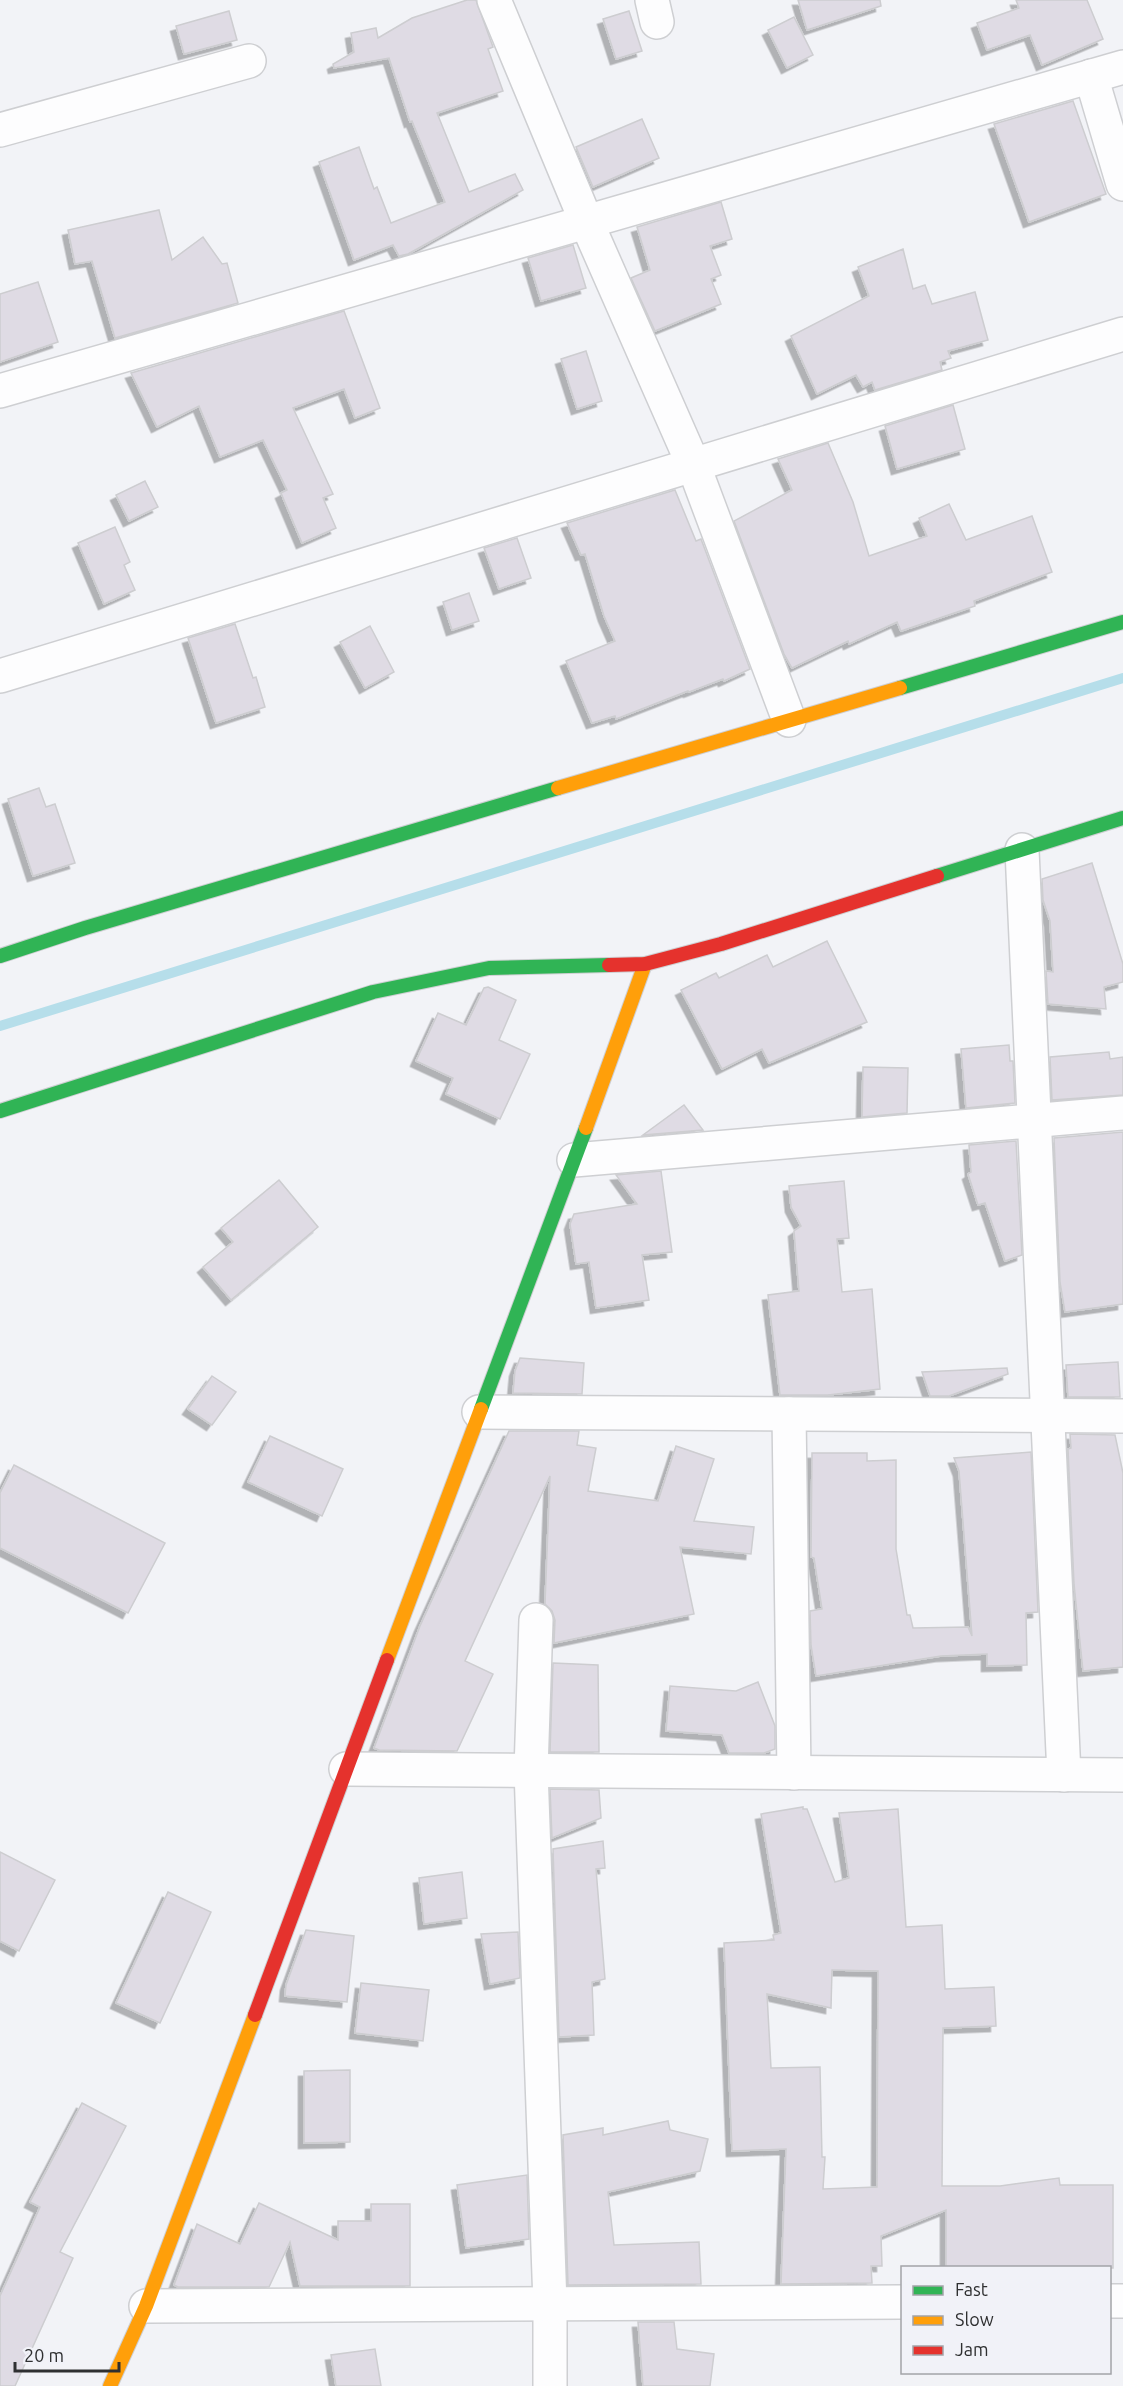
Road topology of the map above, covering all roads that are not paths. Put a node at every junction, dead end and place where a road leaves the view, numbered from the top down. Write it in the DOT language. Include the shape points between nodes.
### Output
graph roads {
  1 [pos="494,0"];
  2 [pos="249,61"];
  3 [pos="1123,67"];
  4 [pos="1091,76"];
  5 [pos="0,130"];
  6 [pos="1123,184"];
  7 [pos="586,221"];
  8 [pos="1123,334"];
  9 [pos="0,391"];
  10 [pos="693,464"];
  11 [pos="1123,622"];
  12 [pos="0,676"];
  13 [pos="789,720"];
  14 [pos="1123,818"];
  15 [pos="1022,850"];
  16 [pos="0,956"];
  17 [pos="645,964"];
  18 [pos="0,1111"];
  19 [pos="1123,1113"];
  20 [pos="1034,1121"];
  21 [pos="574,1160"];
  22 [pos="479,1412"];
  23 [pos="789,1414"];
  24 [pos="1048,1415"];
  25 [pos="1123,1416"];
  26 [pos="536,1620"];
  27 [pos="346,1768"];
  28 [pos="531,1770"];
  29 [pos="794,1773"];
  30 [pos="1065,1775"];
  31 [pos="1123,1775"];
  32 [pos="901,2302"];
  33 [pos="550,2304"];
  34 [pos="146,2306"];
  35 [pos="110,2386"];
  36 [pos="550,2386"];
  1 -- 7 [label="street"];
  2 -- 5 [label="street"];
  3 -- 4 [label="street"];
  4 -- 6 [label="street"];
  4 -- 7 [label="street"];
  7 -- 9 [label="street"];
  7 -- 10 [label="street"];
  8 -- 10 [label="street"];
  10 -- 12 [label="street"];
  10 -- 13 [label="street"];
  11 -- 13 [label="street"];
  13 -- 16 [label="street"];
  14 -- 15 [label="street"];
  15 -- 17 [label="street"];
  15 -- 20 [label="street"];
  17 -- 18 [label="street" via="489,969 373,992"];
  17 -- 21 [label="street"];
  19 -- 20 [label="street"];
  20 -- 21 [label="street"];
  20 -- 24 [label="street"];
  21 -- 22 [label="street"];
  22 -- 23 [label="street"];
  22 -- 27 [label="street"];
  23 -- 24 [label="street"];
  23 -- 29 [label="street"];
  24 -- 25 [label="street"];
  24 -- 30 [label="street"];
  26 -- 28 [label="street"];
  27 -- 28 [label="street"];
  27 -- 34 [label="street"];
  28 -- 29 [label="street"];
  28 -- 33 [label="street"];
  29 -- 30 [label="street"];
  30 -- 31 [label="street"];
  32 -- 33 [label="street"];
  33 -- 34 [label="street"];
  33 -- 36 [label="street"];
  34 -- 35 [label="street"];
}
